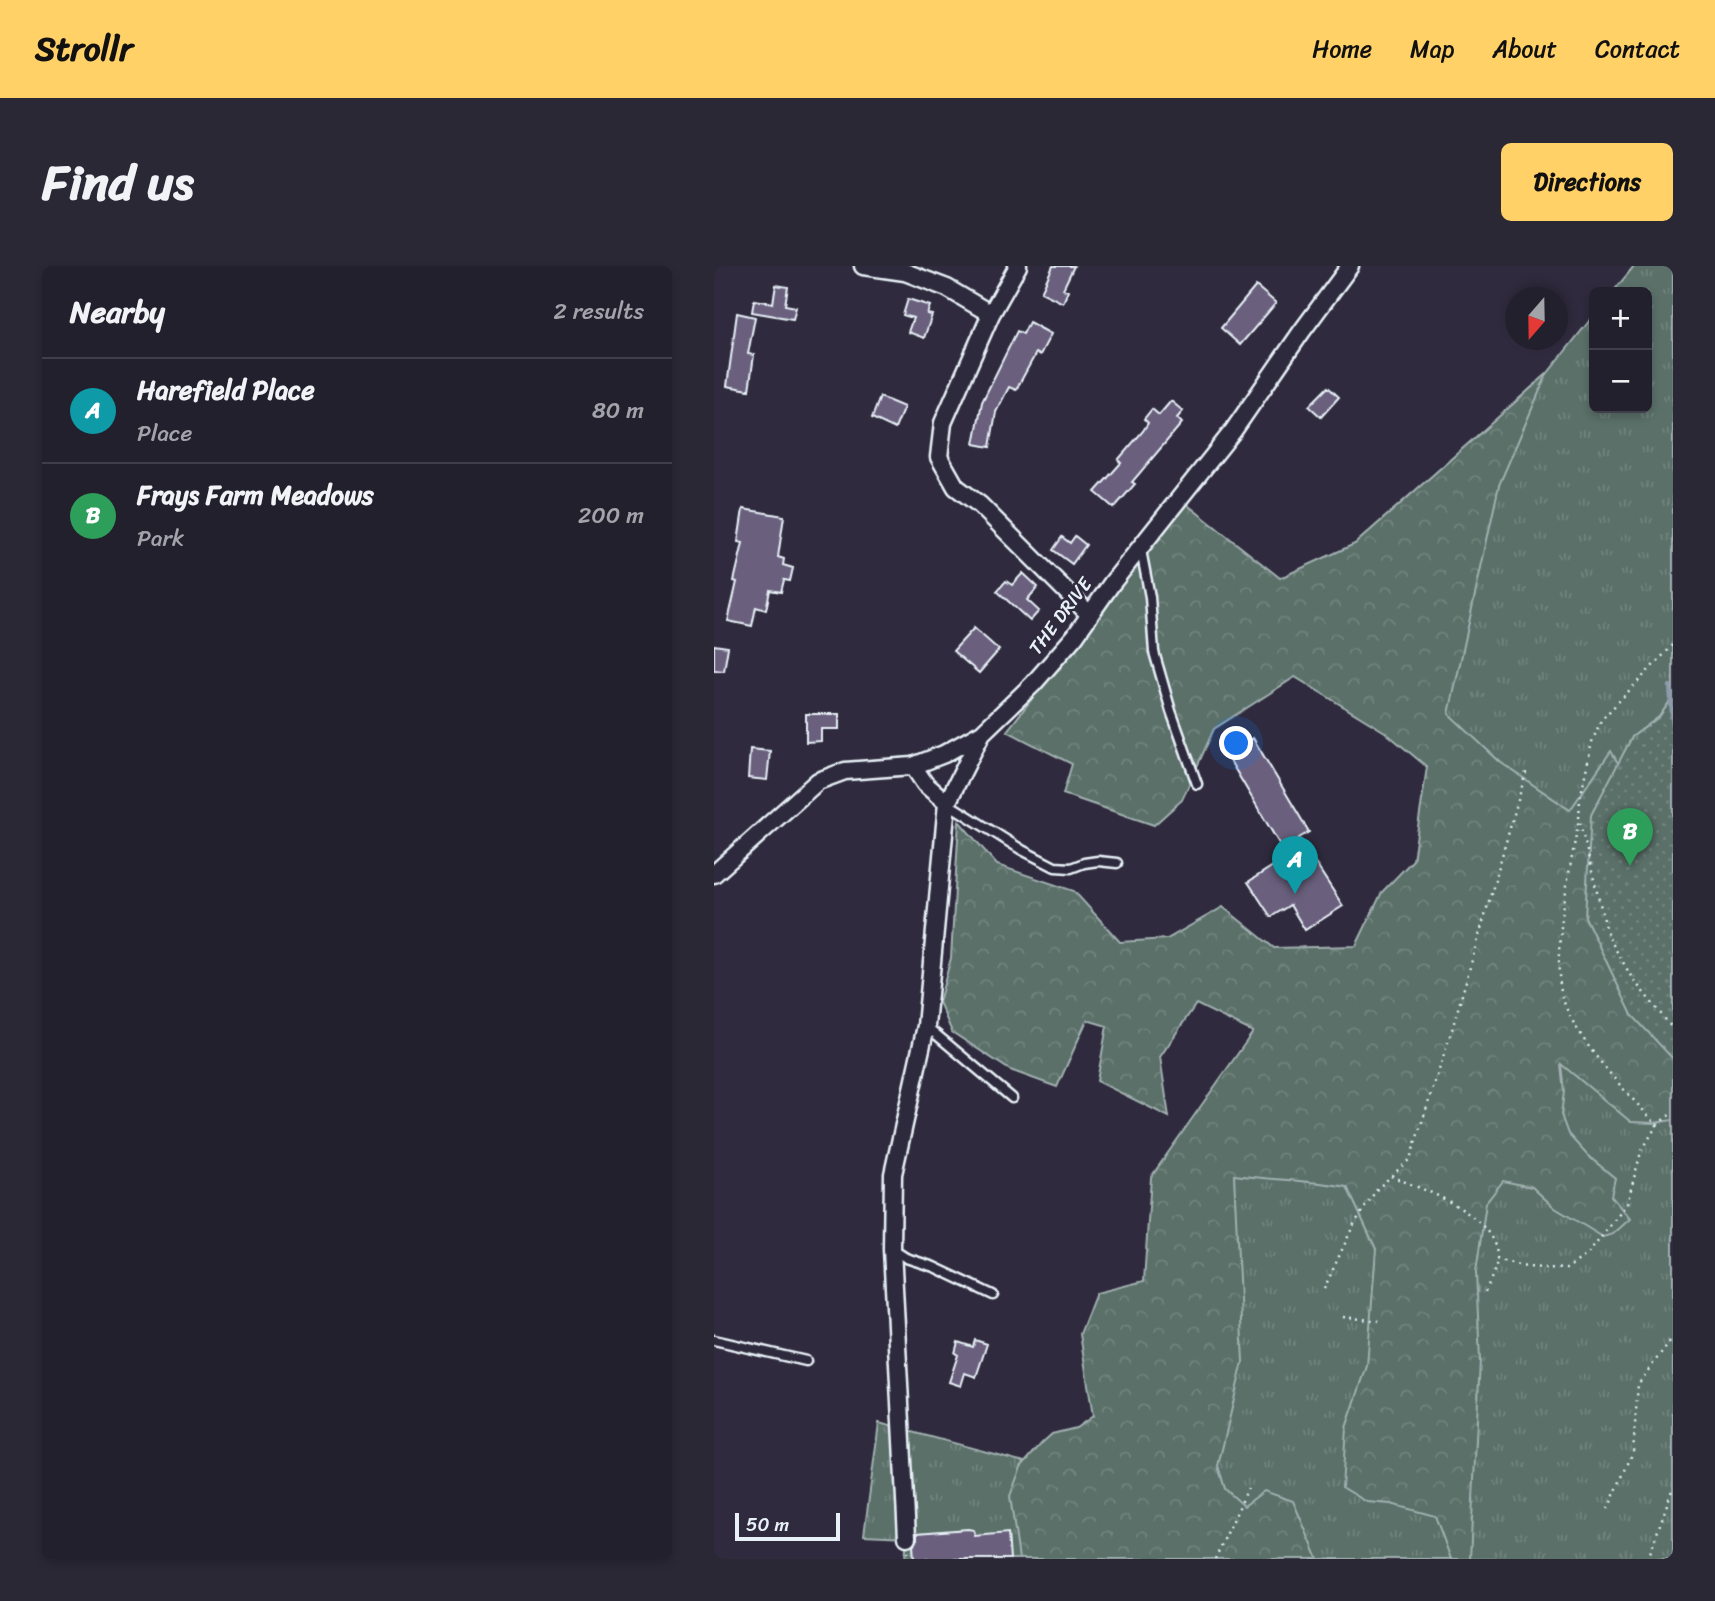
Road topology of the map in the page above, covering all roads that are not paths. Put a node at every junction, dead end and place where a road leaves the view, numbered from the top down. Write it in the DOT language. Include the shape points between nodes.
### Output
graph roads {
  1 [pos="863,266"];
  2 [pos="1018,266"];
  3 [pos="1350,266"];
  4 [pos="991,314"];
  5 [pos="1140,547"];
  6 [pos="1090,615"];
  7 [pos="982,733"];
  8 [pos="913,766"];
  9 [pos="1197,784"];
  10 [pos="947,803"];
  11 [pos="1117,863"];
  12 [pos="714,874"];
  13 [pos="926,1026"];
  14 [pos="1012,1098"];
  15 [pos="892,1248"];
  16 [pos="993,1295"];
  17 [pos="714,1340"];
  18 [pos="806,1361"];
  19 [pos="907,1537"];
  1 -- 4 [label="street" via="905,272 947,288"];
  2 -- 4 [label="street"];
  3 -- 5 [label="street, THE DRIVE" via="1233,431"];
  4 -- 6 [label="street" via="943,423 939,457 956,487 980,505"];
  5 -- 6 [label="street, THE DRIVE"];
  5 -- 9 [label="lane" via="1154,652"];
  6 -- 7 [label="street, THE DRIVE" via="1055,661"];
  7 -- 8 [label="street, THE DRIVE"];
  7 -- 10 [label="street"];
  8 -- 10 [label="street"];
  8 -- 12 [label="street, THE DRIVE" via="845,771 818,781"];
  10 -- 11 [label="lane" via="1055,867 1071,869 1098,860"];
  10 -- 13 [label="street"];
  13 -- 14 [label="lane"];
  13 -- 15 [label="street" via="893,1174"];
  15 -- 16 [label="lane"];
  15 -- 19 [label="street"];
  17 -- 18 [label="lane"];
}
